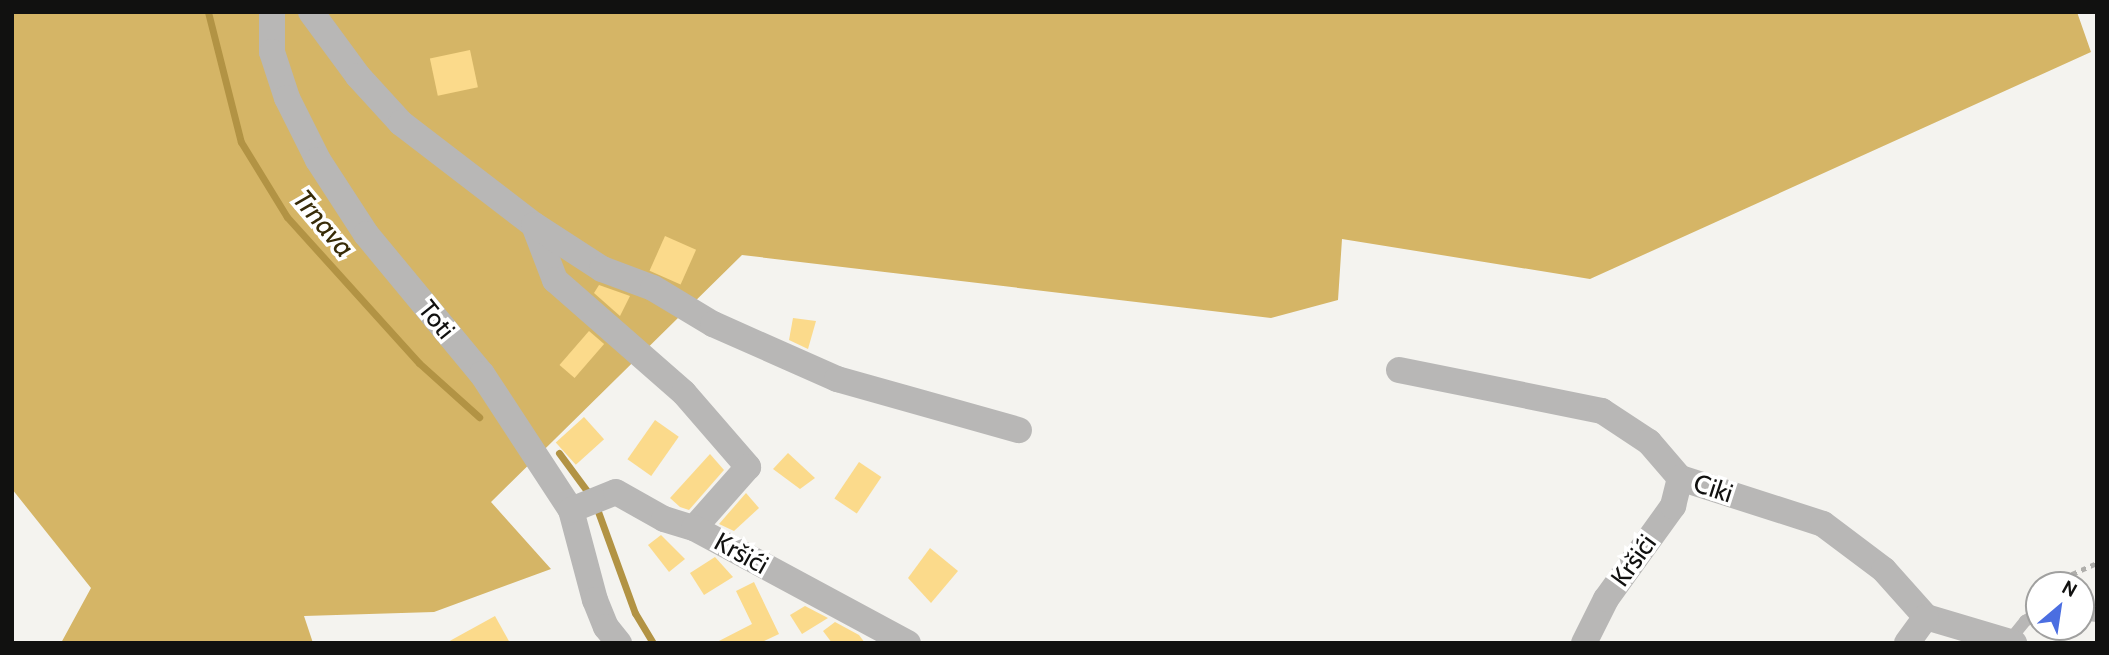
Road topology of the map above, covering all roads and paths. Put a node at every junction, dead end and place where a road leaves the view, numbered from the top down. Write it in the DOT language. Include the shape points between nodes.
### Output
graph roads {
  1 [pos="272,12"];
  2 [pos="311,12"];
  3 [pos="534,225"];
  4 [pos="1398,370"];
  5 [pos="1019,430"];
  6 [pos="1680,478"];
  7 [pos="586,503"];
  8 [pos="694,528"];
  9 [pos="2097,563"];
  10 [pos="2079,571"];
  11 [pos="1926,617"];
  12 [pos="2025,621"];
  13 [pos="607,638"];
  14 [pos="2011,642"];
  15 [pos="908,643"];
  16 [pos="1584,643"];
  17 [pos="1907,643"];
  1 -- 7 [label="street, Toti" via="272,52 287,98 318,160 366,234"];
  2 -- 3 [label="street" via="358,76 401,123"];
  3 -- 5 [label="street" via="603,269 653,288 713,324 837,379"];
  3 -- 8 [label="street" via="555,280 684,393 748,467"];
  4 -- 6 [label="street, Ciki" via="1602,411 1649,442"];
  6 -- 11 [label="street, Ciki" via="1824,524 1884,570"];
  6 -- 16 [label="street, Kršići" via="1673,506 1606,599"];
  7 -- 8 [label="street, Kršići" via="616,492 664,519"];
  7 -- 13 [label="street, Toti"];
  8 -- 15 [label="street, Kršići"];
  9 -- 10 [label="path"];
  11 -- 14 [label="street"];
  11 -- 17 [label="street"];
  12 -- 14 [label="lane"];
}
